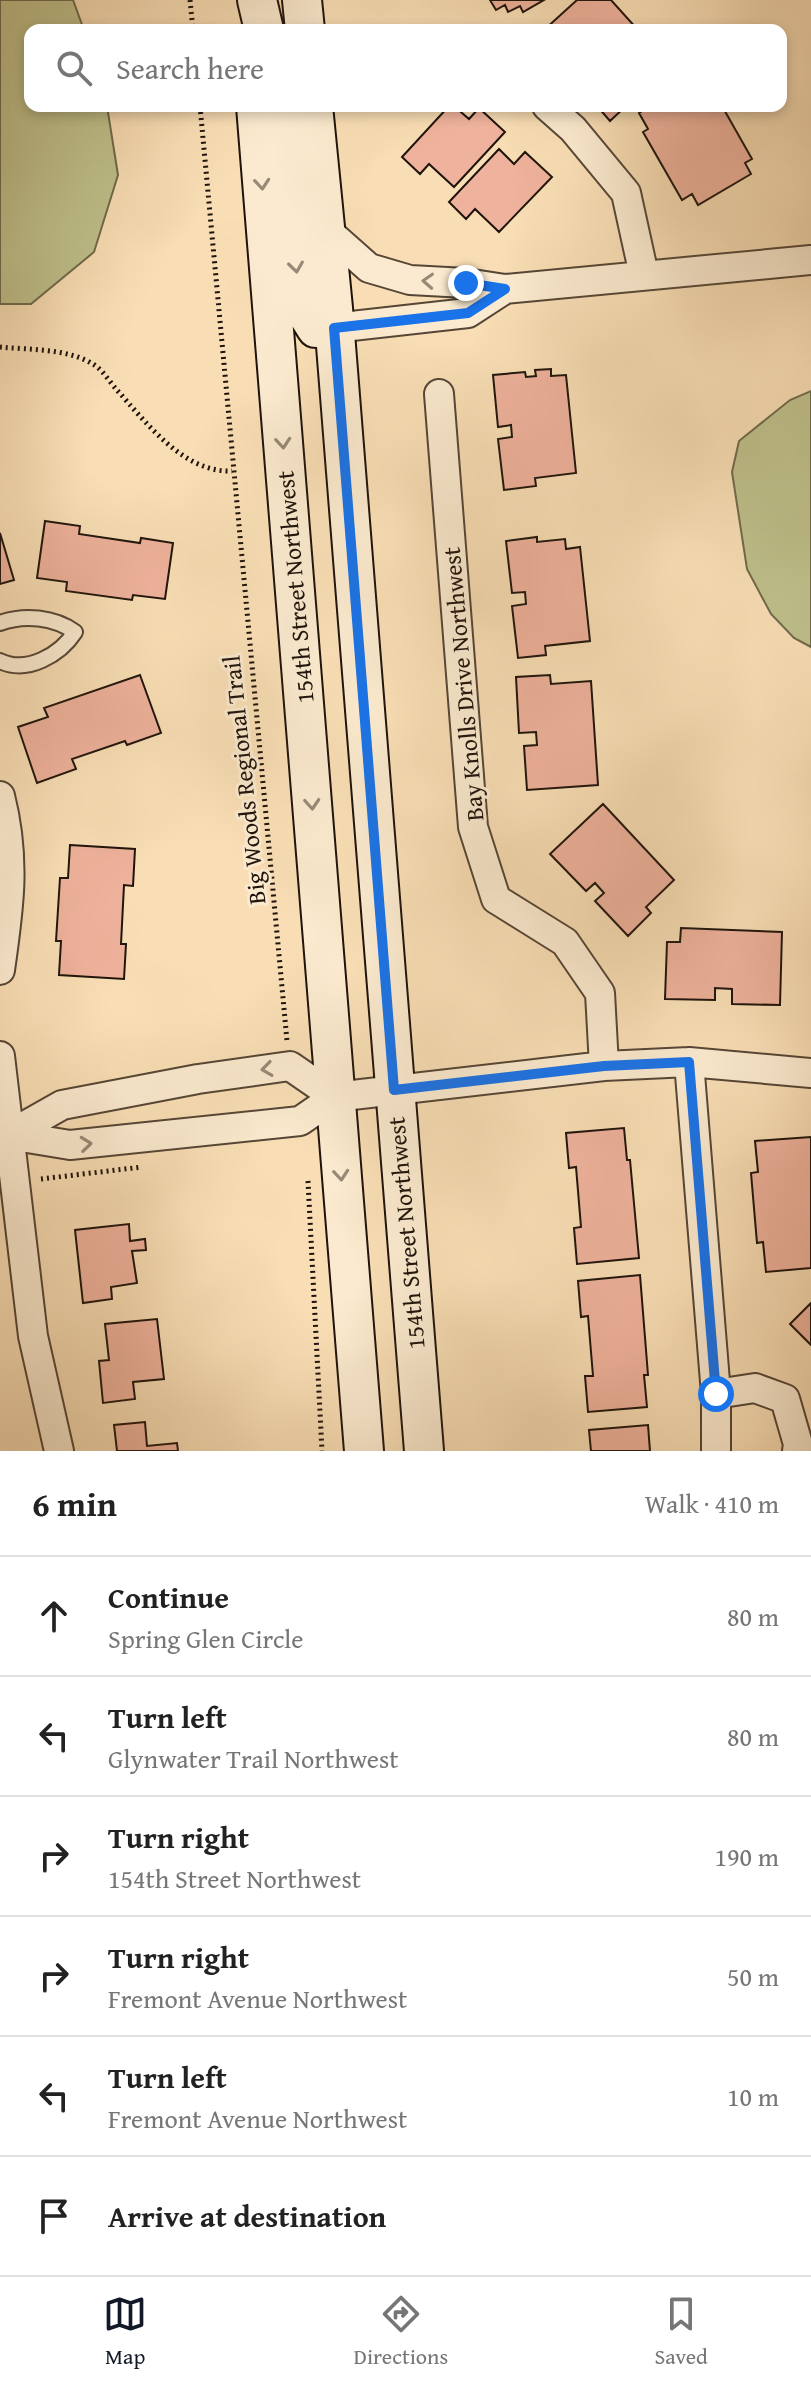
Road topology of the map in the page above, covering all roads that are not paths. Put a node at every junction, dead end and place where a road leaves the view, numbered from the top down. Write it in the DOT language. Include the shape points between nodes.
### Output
graph roads {
  1 [pos="247,0"];
  2 [pos="257,0"];
  3 [pos="302,0"];
  4 [pos="249,24"];
  5 [pos="263,24"];
  6 [pos="304,24"];
  7 [pos="256,112"];
  8 [pos="283,112"];
  9 [pos="314,112"];
  10 [pos="554,112"];
  11 [pos="325,229"];
  12 [pos="811,260"];
  13 [pos="644,275"];
  14 [pos="505,289"];
  15 [pos="334,328"];
  16 [pos="439,394"];
  17 [pos="0,623"];
  18 [pos="0,661"];
  19 [pos="0,796"];
  20 [pos="0,970"];
  21 [pos="0,1056"];
  22 [pos="689,1062"];
  23 [pos="604,1066"];
  24 [pos="811,1073"];
  25 [pos="394,1090"];
  26 [pos="335,1097"];
  27 [pos="5,1136"];
  28 [pos="716,1394"];
  29 [pos="59,1451"];
  30 [pos="364,1451"];
  31 [pos="424,1451"];
  32 [pos="716,1451"];
  33 [pos="797,1451"];
  1 -- 4 [label="street"];
  2 -- 5 [label="street"];
  3 -- 6 [label="street"];
  7 -- 26 [label="street, 154th Street Northwest, one-way"];
  8 -- 15 [label="street, one-way" via="301,304 316,328"];
  9 -- 11 [label="street, 154th Street Northwest"];
  10 -- 13 [label="street" via="626,193"];
  14 -- 11 [label="street, one-way" via="410,280 369,268"];
  11 -- 15 [label="street, 154th Street Northwest"];
  12 -- 13 [label="street"];
  13 -- 14 [label="street"];
  14 -- 15 [label="street" via="468,313"];
  15 -- 25 [label="street, 154th Street Northwest"];
  16 -- 23 [label="street, Bay Knolls Drive Northwest" via="473,827 496,899 565,942 600,993"];
  17 -- 18 [label="lane" via="14,618 60,621 75,632 66,646 33,663 16,666"];
  19 -- 20 [label="street" via="12,877"];
  21 -- 27 [label="street"];
  22 -- 23 [label="street"];
  22 -- 24 [label="street"];
  22 -- 28 [label="street"];
  23 -- 25 [label="street"];
  25 -- 26 [label="street"];
  25 -- 31 [label="street, 154th Street Northwest"];
  27 -- 26 [label="street, one-way" via="70,1145 300,1121"];
  26 -- 27 [label="street, one-way" via="290,1066 62,1105"];
  26 -- 30 [label="street, 154th Street Northwest, one-way"];
  27 -- 29 [label="street" via="17,1181 33,1336"];
  28 -- 32 [label="street"];
  28 -- 33 [label="street" via="755,1388 785,1399"];
}
